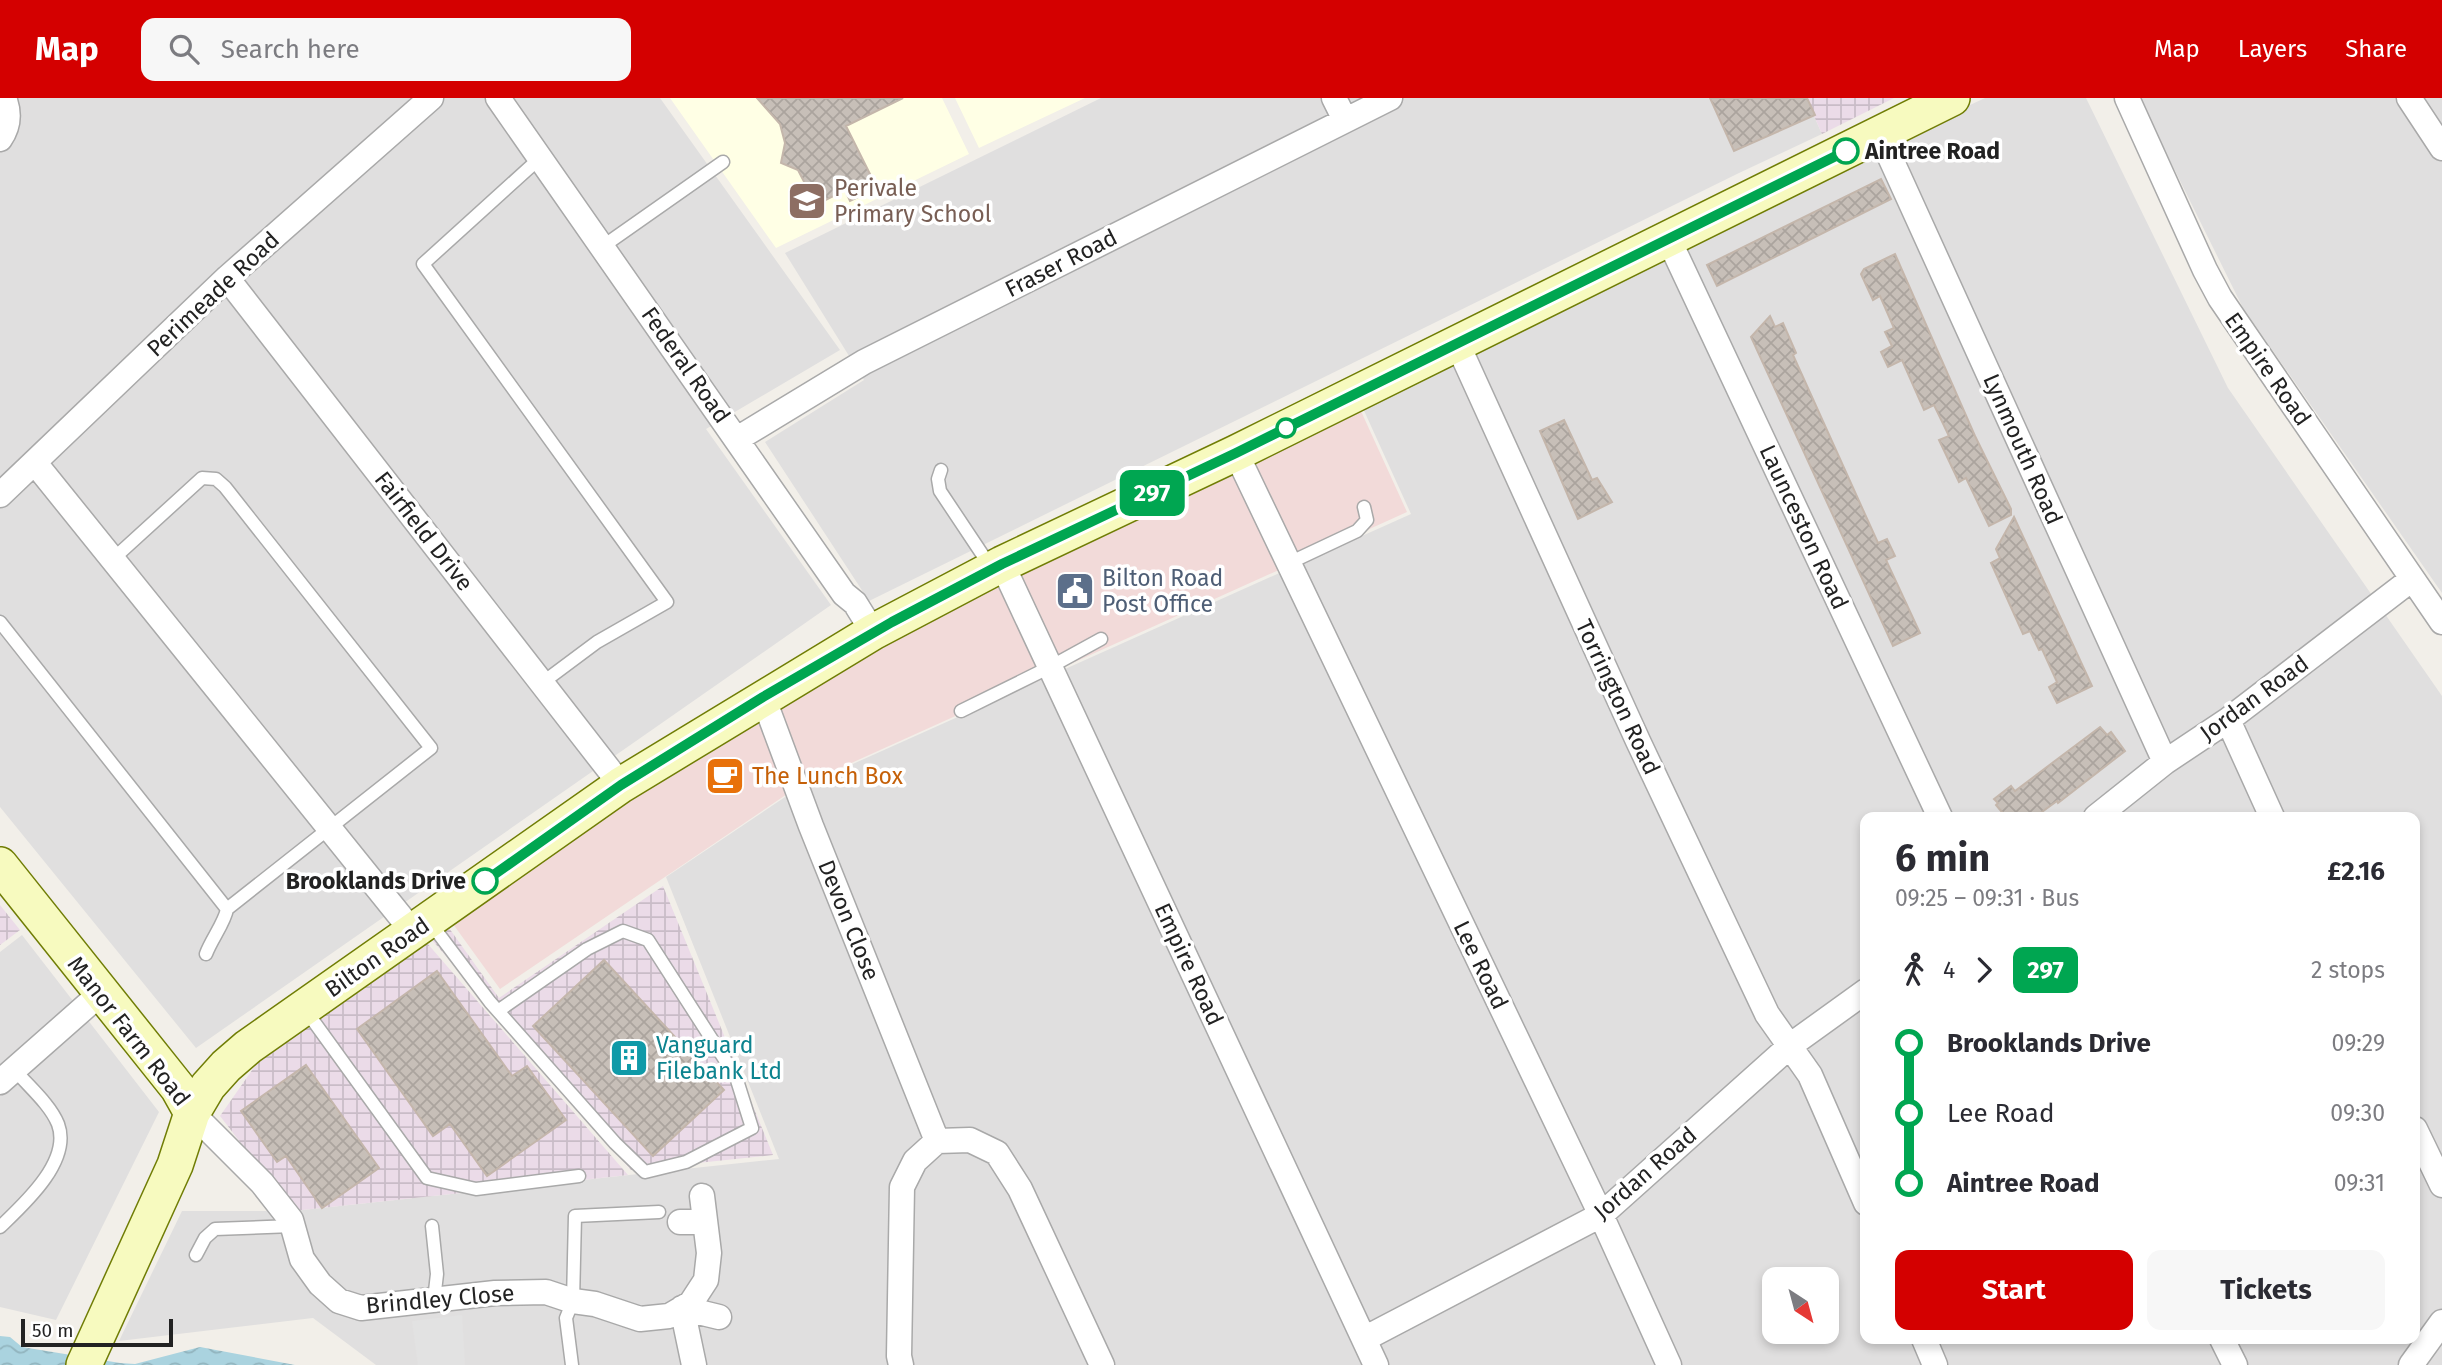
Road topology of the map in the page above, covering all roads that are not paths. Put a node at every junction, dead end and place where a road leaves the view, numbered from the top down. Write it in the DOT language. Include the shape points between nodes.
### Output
graph roads {
  1 [pos="4,98"];
  2 [pos="431,98"];
  3 [pos="498,98"];
  4 [pos="1334,98"];
  5 [pos="1390,98"];
  6 [pos="2127,98"];
  7 [pos="2409,98"];
  8 [pos="1938,101"];
  9 [pos="1345,120"];
  10 [pos="1880,135"];
  11 [pos="0,139"];
  12 [pos="2442,148"];
  13 [pos="540,158"];
  14 [pos="723,162"];
  15 [pos="1668,237"];
  16 [pos="603,247"];
  17 [pos="227,278"];
  18 [pos="1457,343"];
  19 [pos="737,439"];
  20 [pos="1236,453"];
  21 [pos="35,463"];
  22 [pos="941,470"];
  23 [pos="0,495"];
  24 [pos="1364,507"];
  25 [pos="112,560"];
  26 [pos="1289,563"];
  27 [pos="997,566"];
  28 [pos="2412,579"];
  29 [pos="0,622"];
  30 [pos="2442,622"];
  31 [pos="873,632"];
  32 [pos="1101,639"];
  33 [pos="1050,667"];
  34 [pos="542,683"];
  35 [pos="763,697"];
  36 [pos="961,711"];
  37 [pos="2228,720"];
  38 [pos="2165,762"];
  39 [pos="621,785"];
  40 [pos="1938,812"];
  41 [pos="2102,812"];
  42 [pos="2270,812"];
  43 [pos="330,830"];
  44 [pos="0,865"];
  45 [pos="227,909"];
  46 [pos="420,927"];
  47 [pos="206,954"];
  48 [pos="101,993"];
  49 [pos="1860,995"];
  50 [pos="304,1008"];
  51 [pos="498,1011"];
  52 [pos="1791,1045"];
  53 [pos="7,1075"];
  54 [pos="192,1113"];
  55 [pos="2420,1139"];
  56 [pos="937,1141"];
  57 [pos="579,1177"];
  58 [pos="2442,1185"];
  59 [pos="1860,1189"];
  60 [pos="702,1196"];
  61 [pos="1601,1215"];
  62 [pos="670,1217"];
  63 [pos="705,1222"];
  64 [pos="293,1226"];
  65 [pos="432,1226"];
  66 [pos="0,1227"];
  67 [pos="196,1255"];
  68 [pos="434,1300"];
  69 [pos="573,1301"];
  70 [pos="682,1308"];
  71 [pos="719,1317"];
  72 [pos="2442,1322"];
  73 [pos="1364,1339"];
  74 [pos="1926,1344"];
  75 [pos="2224,1344"];
  76 [pos="84,1365"];
  77 [pos="572,1365"];
  78 [pos="694,1365"];
  79 [pos="901,1365"];
  80 [pos="1102,1365"];
  81 [pos="1376,1365"];
  82 [pos="1669,1365"];
  83 [pos="1935,1365"];
  84 [pos="2235,1365"];
  85 [pos="2411,1365"];
  1 -- 11 [label="street" via="9,113"];
  2 -- 17 [label="street, Perimeade Road"];
  3 -- 13 [label="street, Federal Road"];
  4 -- 9 [label="street"];
  5 -- 9 [label="street, Fraser Road"];
  6 -- 28 [label="street, Empire Road" via="2220,298"];
  7 -- 12 [label="street"];
  8 -- 10 [label="street, Bilton Road"];
  9 -- 19 [label="street, Fraser Road" via="864,362"];
  10 -- 15 [label="street, Bilton Road"];
  10 -- 38 [label="street, Lynmouth Road"];
  13 -- 16 [label="street, Federal Road"];
  13 -- 34 [label="lane" via="423,264 667,602 597,642"];
  14 -- 16 [label="lane"];
  15 -- 18 [label="street, Bilton Road"];
  15 -- 40 [label="street, Launceston Road"];
  16 -- 19 [label="street, Federal Road"];
  17 -- 21 [label="street, Perimeade Road"];
  17 -- 34 [label="street, Fairfield Drive"];
  18 -- 20 [label="street, Bilton Road"];
  18 -- 52 [label="street, Torrington Road" via="1749,976 1768,1014"];
  19 -- 31 [label="street, Federal Road"];
  20 -- 26 [label="street, Lee Road"];
  20 -- 27 [label="street, Bilton Road"];
  21 -- 23 [label="street, Perimeade Road"];
  21 -- 25 [label="street"];
  22 -- 27 [label="lane" via="940,491"];
  24 -- 26 [label="lane" via="1364,526"];
  25 -- 43 [label="street"];
  25 -- 43 [label="lane" via="202,478 216,479 225,487 431,748"];
  26 -- 61 [label="street, Lee Road"];
  27 -- 31 [label="street, Bilton Road"];
  27 -- 33 [label="street, Empire Road"];
  28 -- 30 [label="street, Empire Road"];
  28 -- 37 [label="street, Jordan Road"];
  29 -- 45 [label="lane"];
  31 -- 35 [label="street, Bilton Road"];
  32 -- 33 [label="lane"];
  33 -- 36 [label="lane"];
  33 -- 73 [label="street, Empire Road"];
  34 -- 39 [label="street, Fairfield Drive"];
  35 -- 39 [label="street, Bilton Road"];
  35 -- 56 [label="street, Devon Close"];
  37 -- 38 [label="street, Jordan Road"];
  37 -- 42 [label="street"];
  38 -- 41 [label="street, Jordan Road"];
  39 -- 46 [label="street, Bilton Road"];
  43 -- 45 [label="lane"];
  43 -- 46 [label="street"];
  44 -- 48 [label="street, Manor Farm Road"];
  45 -- 47 [label="lane"];
  46 -- 50 [label="street, Bilton Road"];
  46 -- 51 [label="lane"];
  48 -- 53 [label="street"];
  48 -- 54 [label="street, Manor Farm Road" via="178,1088"];
  49 -- 52 [label="street, Jordan Road"];
  50 -- 54 [label="street, Bilton Road" via="226,1066"];
  50 -- 57 [label="lane" via="426,1178 476,1189"];
  51 -- 51 [label="lane" via="645,1172 686,1162 752,1128 736,1077 648,940 623,931 587,948"];
  52 -- 59 [label="street, Torrington Road" via="1810,1075"];
  52 -- 61 [label="street, Jordan Road"];
  53 -- 66 [label="lane" via="50,1111 61,1141 58,1157 31,1197"];
  54 -- 64 [label="street, Brindley Close" via="262,1183"];
  54 -- 76 [label="street, Manor Farm Road" via="175,1165"];
  55 -- 58 [label="street"];
  56 -- 79 [label="street" via="915,1161 902,1187"];
  56 -- 80 [label="street" via="970,1140 997,1153 1020,1189"];
  60 -- 63 [label="street"];
  61 -- 73 [label="street, Jordan Road"];
  61 -- 82 [label="street, Lee Road"];
  62 -- 63 [label="street"];
  62 -- 69 [label="lane" via="575,1216"];
  63 -- 70 [label="street" via="706,1280 691,1303"];
  64 -- 67 [label="lane" via="215,1230"];
  64 -- 68 [label="street, Brindley Close" via="302,1259 339,1301 361,1308"];
  65 -- 68 [label="lane" via="437,1275"];
  68 -- 69 [label="street, Brindley Close" via="546,1292"];
  69 -- 70 [label="street, Brindley Close" via="640,1319 669,1316"];
  69 -- 77 [label="lane" via="566,1318"];
  70 -- 71 [label="street"];
  70 -- 78 [label="street"];
  72 -- 85 [label="street"];
  73 -- 81 [label="street, Empire Road"];
  74 -- 83 [label="street"];
  75 -- 84 [label="street"];
}
